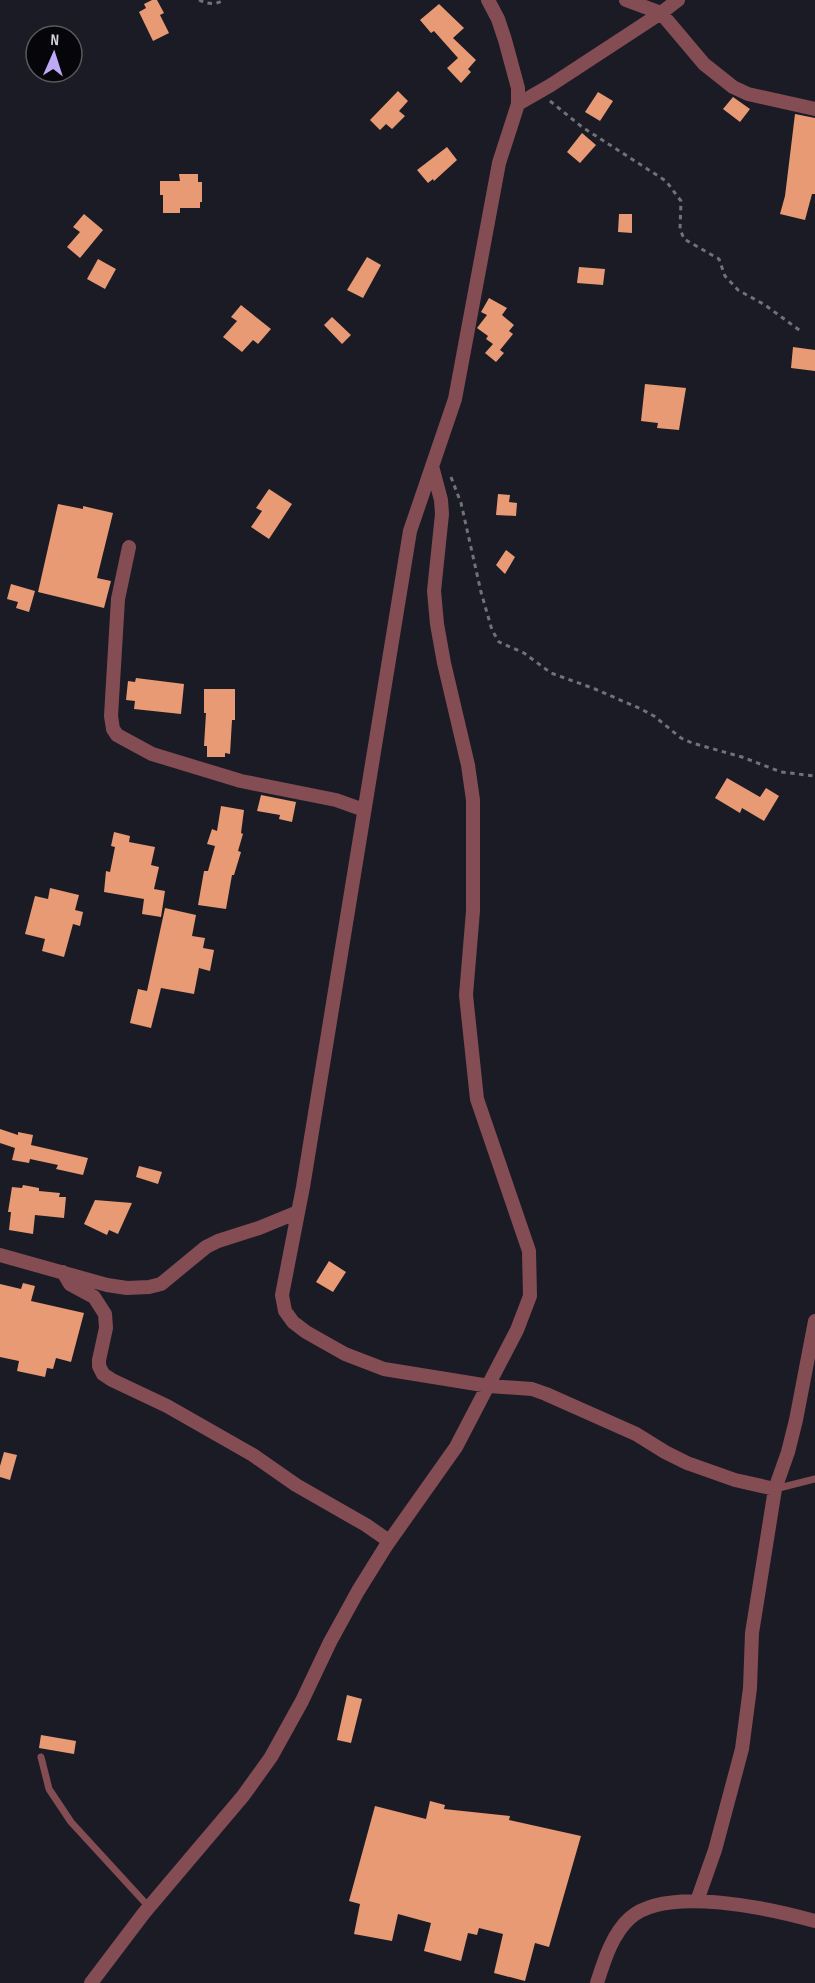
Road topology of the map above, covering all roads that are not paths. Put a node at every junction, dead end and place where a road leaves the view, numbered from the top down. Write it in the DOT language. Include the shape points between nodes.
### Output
graph roads {
  1 [pos="488,0"];
  2 [pos="626,0"];
  3 [pos="678,0"];
  4 [pos="661,14"];
  5 [pos="518,104"];
  6 [pos="815,109"];
  7 [pos="432,466"];
  8 [pos="129,547"];
  9 [pos="364,810"];
  10 [pos="298,1212"];
  11 [pos="0,1255"];
  12 [pos="63,1272"];
  13 [pos="815,1321"];
  14 [pos="489,1386"];
  15 [pos="815,1479"];
  16 [pos="775,1489"];
  17 [pos="389,1541"];
  18 [pos="41,1757"];
  19 [pos="697,1901"];
  20 [pos="149,1907"];
  21 [pos="815,1921"];
  22 [pos="91,1983"];
  23 [pos="597,1983"];
  1 -- 5 [label="street" via="514,72"];
  2 -- 4 [label="street"];
  3 -- 4 [label="street"];
  4 -- 5 [label="street"];
  4 -- 6 [label="street" via="704,64 733,87"];
  5 -- 7 [label="street" via="499,163 455,399"];
  7 -- 9 [label="street" via="410,531"];
  7 -- 14 [label="street" via="442,514 434,591 437,624 473,800 473,911 466,995 477,1100 529,1251 530,1296"];
  8 -- 9 [label="street" via="116,620 111,716 117,735 166,759"];
  9 -- 10 [label="street"];
  10 -- 12 [label="street" via="206,1247 160,1284 149,1287 107,1285"];
  10 -- 14 [label="street" via="282,1295 285,1311 293,1322 345,1354 384,1369"];
  11 -- 12 [label="street"];
  12 -- 17 [label="street" via="70,1284 94,1297 105,1314 99,1360 103,1374 253,1455"];
  13 -- 16 [label="street" via="796,1420"];
  14 -- 16 [label="street" via="532,1389 563,1400 695,1466"];
  14 -- 17 [label="street" via="456,1447"];
  15 -- 16 [label="lane"];
  16 -- 19 [label="street" via="752,1633 742,1749 716,1850"];
  17 -- 20 [label="street" via="335,1632 272,1757"];
  18 -- 20 [label="lane" via="49,1789 71,1822"];
  19 -- 21 [label="street"];
  19 -- 23 [label="street" via="667,1903 633,1915 612,1943"];
  20 -- 22 [label="street"];
}
